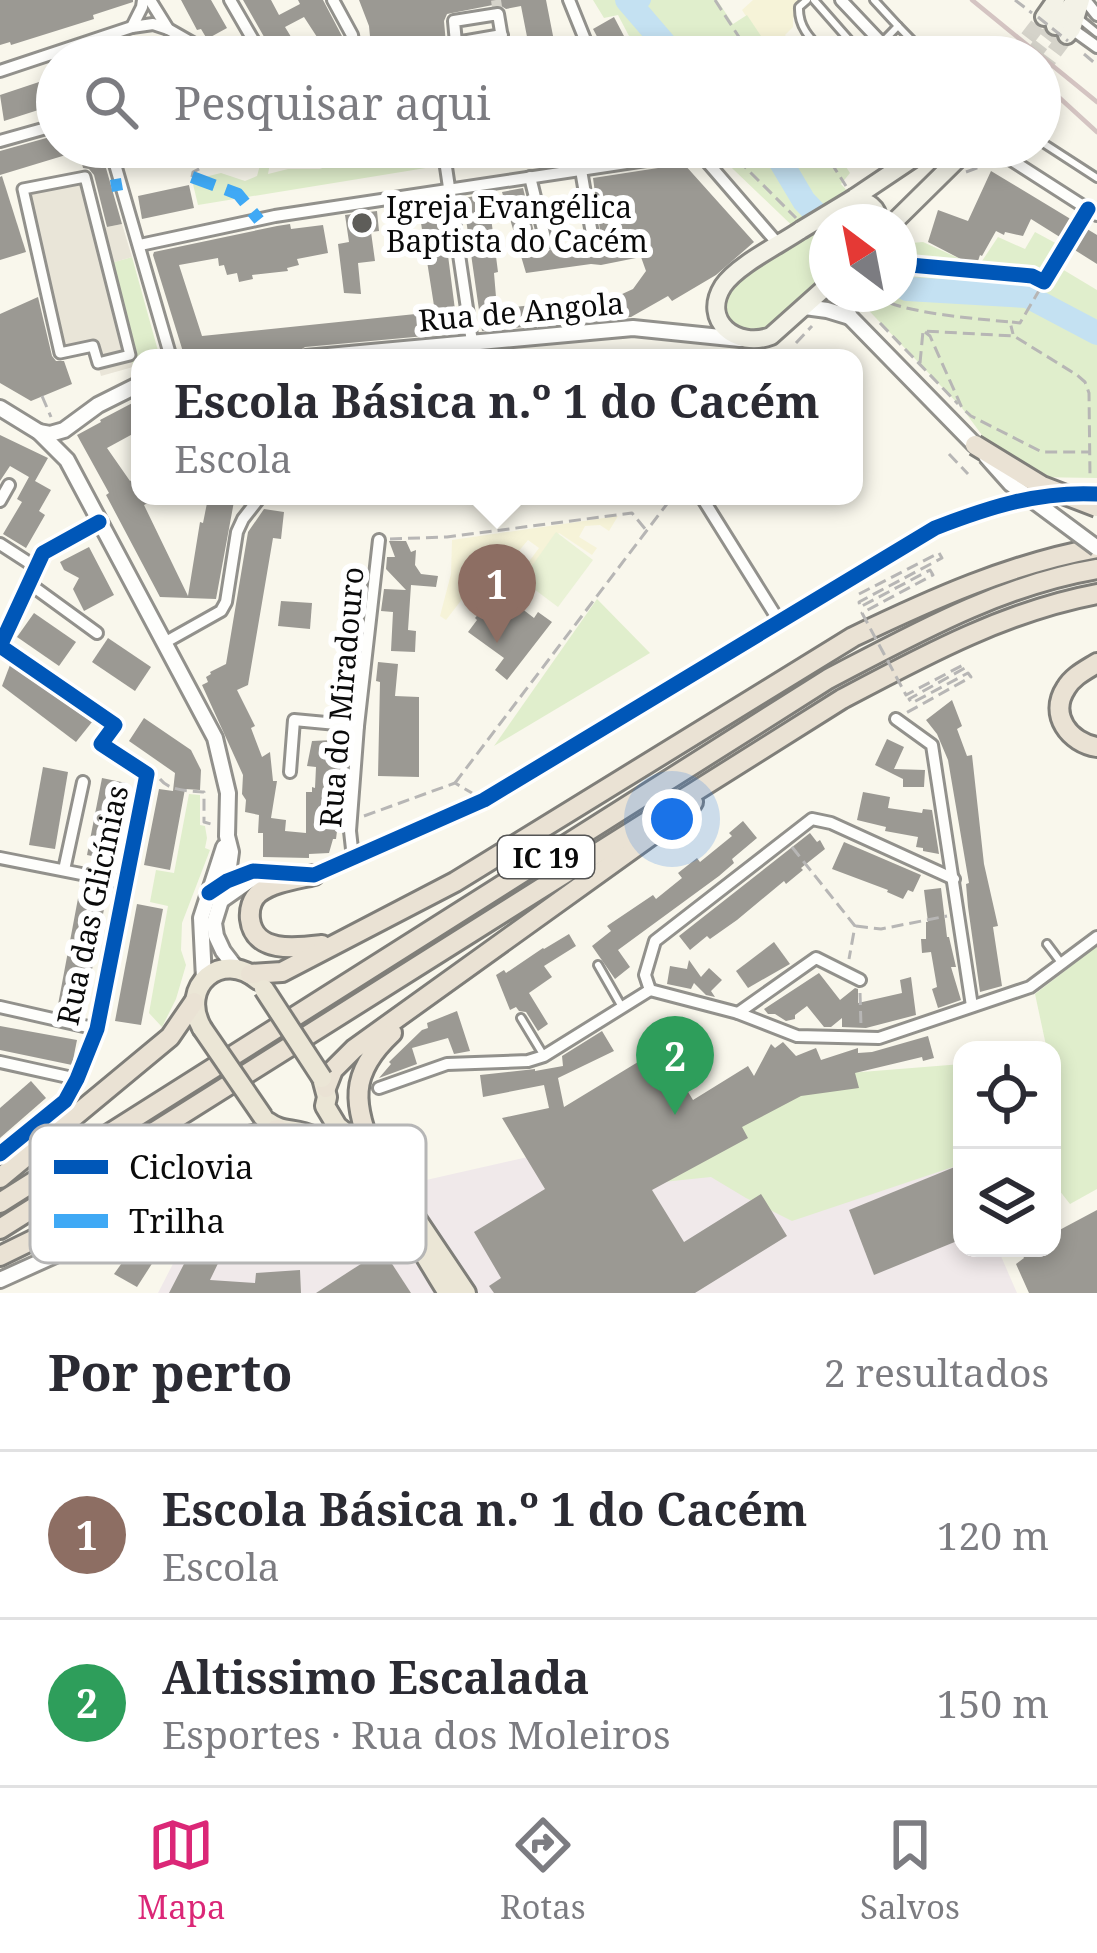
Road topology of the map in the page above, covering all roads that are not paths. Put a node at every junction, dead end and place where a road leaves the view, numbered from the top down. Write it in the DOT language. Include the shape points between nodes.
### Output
graph roads {
  1 [pos="146,0"];
  2 [pos="230,0"];
  3 [pos="333,0"];
  4 [pos="569,0"];
  5 [pos="810,0"];
  6 [pos="841,0"];
  7 [pos="874,0"];
  8 [pos="1071,11"];
  9 [pos="1097,15"];
  10 [pos="1041,17"];
  11 [pos="898,26"];
  12 [pos="132,27"];
  13 [pos="168,28"];
  14 [pos="1097,33"];
  15 [pos="502,35"];
  16 [pos="105,36"];
  17 [pos="177,36"];
  18 [pos="251,36"];
  19 [pos="352,36"];
  20 [pos="455,36"];
  21 [pos="496,36"];
  22 [pos="584,36"];
  23 [pos="808,36"];
  24 [pos="845,36"];
  25 [pos="875,36"];
  26 [pos="889,36"];
  27 [pos="908,36"];
  28 [pos="1097,47"];
  29 [pos="36,59"];
  30 [pos="0,71"];
  31 [pos="36,131"];
  32 [pos="0,142"];
  33 [pos="1061,155"];
  34 [pos="113,168"];
  35 [pos="446,168"];
  36 [pos="592,168"];
  37 [pos="712,168"];
  38 [pos="899,168"];
  39 [pos="951,168"];
  40 [pos="1024,168"];
  41 [pos="581,170"];
  42 [pos="530,177"];
  43 [pos="1097,178"];
  44 [pos="449,188"];
  45 [pos="23,189"];
  46 [pos="854,198"];
  47 [pos="870,204"];
  48 [pos="913,204"];
  49 [pos="1097,215"];
  50 [pos="592,234"];
  51 [pos="546,242"];
  52 [pos="779,244"];
  53 [pos="140,245"];
  54 [pos="809,303"];
  55 [pos="805,307"];
  56 [pos="848,312"];
  57 [pos="850,317"];
  58 [pos="740,339"];
  59 [pos="472,342"];
  60 [pos="169,349"];
  61 [pos="399,349"];
  62 [pos="131,388"];
  63 [pos="0,408"];
  64 [pos="73,423"];
  65 [pos="39,432"];
  66 [pos="975,445"];
  67 [pos="67,460"];
  68 [pos="9,485"];
  69 [pos="1097,494"];
  70 [pos="0,500"];
  71 [pos="254,505"];
  72 [pos="707,505"];
  73 [pos="1097,507"];
  74 [pos="99,521"];
  75 [pos="379,540"];
  76 [pos="0,544"];
  77 [pos="1097,548"];
  78 [pos="34,566"];
  79 [pos="1097,569"];
  80 [pos="28,582"];
  81 [pos="1097,594"];
  82 [pos="779,621"];
  83 [pos="97,633"];
  84 [pos="164,643"];
  85 [pos="0,646"];
  86 [pos="1097,663"];
  87 [pos="901,716"];
  88 [pos="358,725"];
  89 [pos="1097,747"];
  90 [pos="290,772"];
  91 [pos="83,782"];
  92 [pos="707,784"];
  93 [pos="227,836"];
  94 [pos="231,852"];
  95 [pos="0,858"];
  96 [pos="352,858"];
  97 [pos="64,870"];
  98 [pos="253,871"];
  99 [pos="314,875"];
  100 [pos="954,878"];
  101 [pos="227,881"];
  102 [pos="288,881"];
  103 [pos="127,883"];
  104 [pos="214,899"];
  105 [pos="1097,938"];
  106 [pos="338,943"];
  107 [pos="1047,944"];
  108 [pos="1062,964"];
  109 [pos="598,965"];
  110 [pos="243,971"];
  111 [pos="204,980"];
  112 [pos="860,980"];
  113 [pos="650,990"];
  114 [pos="434,993"];
  115 [pos="194,1002"];
  116 [pos="972,1006"];
  117 [pos="0,1007"];
  118 [pos="622,1007"];
  119 [pos="738,1013"];
  120 [pos="521,1018"];
  121 [pos="97,1030"];
  122 [pos="544,1056"];
  123 [pos="0,1062"];
  124 [pos="77,1079"];
  125 [pos="379,1088"];
  126 [pos="324,1091"];
  127 [pos="36,1125"];
  128 [pos="64,1125"];
  129 [pos="123,1125"];
  130 [pos="165,1125"];
  131 [pos="286,1125"];
  132 [pos="304,1125"];
  133 [pos="340,1125"];
  134 [pos="363,1125"];
  135 [pos="30,1130"];
  136 [pos="30,1153"];
  137 [pos="0,1154"];
  138 [pos="0,1178"];
  139 [pos="30,1184"];
  140 [pos="0,1203"];
  141 [pos="30,1210"];
  142 [pos="0,1229"];
  143 [pos="426,1233"];
  144 [pos="30,1241"];
  145 [pos="0,1256"];
  146 [pos="426,1258"];
  147 [pos="38,1263"];
  148 [pos="0,1280"];
  149 [pos="448,1293"];
  150 [pos="466,1293"];
  1 -- 12 [label="street"];
  1 -- 13 [label="street"];
  2 -- 18 [label="street"];
  3 -- 19 [label="street"];
  4 -- 22 [label="street"];
  5 -- 23 [label="lane" via="798,20"];
  5 -- 24 [label="lane"];
  6 -- 25 [label="street"];
  7 -- 11 [label="lane"];
  8 -- 9 [label="street"];
  8 -- 10 [label="main road"];
  8 -- 14 [label="lane"];
  8 -- 28 [label="street"];
  11 -- 26 [label="lane"];
  11 -- 27 [label="lane"];
  12 -- 13 [label="street"];
  12 -- 16 [label="street"];
  13 -- 17 [label="street"];
  15 -- 20 [label="street" via="498,14 454,21"];
  15 -- 21 [label="street"];
  29 -- 30 [label="street"];
  31 -- 32 [label="street"];
  33 -- 43 [label="lane"];
  34 -- 53 [label="street"];
  35 -- 44 [label="street"];
  36 -- 41 [label="street"];
  37 -- 52 [label="street"];
  38 -- 46 [label="main road"];
  39 -- 48 [label="main road"];
  40 -- 49 [label="street"];
  41 -- 42 [label="street"];
  41 -- 50 [label="street"];
  42 -- 44 [label="street"];
  42 -- 51 [label="street"];
  44 -- 53 [label="street"];
  44 -- 59 [label="street"];
  45 -- 45 [label="street" via="60,353 94,346 98,363 130,355 85,177"];
  46 -- 47 [label="main road"];
  46 -- 52 [label="main road, bridge"];
  52 -- 58 [label="main road" via="731,277 718,296 718,317"];
  53 -- 60 [label="street"];
  54 -- 55 [label="main road"];
  55 -- 57 [label="street"];
  55 -- 58 [label="main road" via="772,336"];
  56 -- 57 [label="street"];
  57 -- 66 [label="street"];
  58 -- 59 [label="street, Rua de Angola" via="633,328"];
  59 -- 61 [label="street, Rua de Angola"];
  62 -- 64 [label="street"];
  63 -- 65 [label="street"];
  64 -- 65 [label="street" via="56,434"];
  64 -- 67 [label="street"];
  65 -- 67 [label="street"];
  66 -- 73 [label="highway, bridge" via="1042,486"];
  66 -- 77 [label="street, bridge" via="1011,484"];
  67 -- 74 [label="street"];
  68 -- 70 [label="street"];
  69 -- 82 [label="street" via="1010,501 935,528"];
  71 -- 84 [label="street" via="237,532 221,610"];
  72 -- 82 [label="street"];
  74 -- 78 [label="street" via="53,545"];
  74 -- 84 [label="street"];
  75 -- 88 [label="street, Rua do Miradouro"];
  76 -- 78 [label="street"];
  77 -- 106 [label="highway" via="1007,572 853,637 476,870"];
  78 -- 80 [label="street"];
  79 -- 129 [label="highway, IC 19" via="1004,595 828,679"];
  80 -- 83 [label="street"];
  80 -- 85 [label="street"];
  81 -- 92 [label="highway, IC 19" via="1013,617 926,654"];
  82 -- 96 [label="street" via="484,800"];
  84 -- 93 [label="street" via="215,738 228,793"];
  85 -- 103 [label="street, Rua das Glicínias" via="115,725 101,744 147,774"];
  86 -- 89 [label="highway" via="1072,680 1060,708 1073,738"];
  87 -- 100 [label="street" via="932,745"];
  88 -- 90 [label="street" via="294,721"];
  88 -- 96 [label="street, Rua do Miradouro"];
  91 -- 97 [label="street"];
  92 -- 114 [label="highway" via="688,809"];
  92 -- 130 [label="highway, IC 19"];
  93 -- 94 [label="street"];
  93 -- 104 [label="street"];
  94 -- 98 [label="street"];
  94 -- 101 [label="street"];
  95 -- 97 [label="street"];
  96 -- 99 [label="street"];
  97 -- 103 [label="street"];
  98 -- 99 [label="street"];
  98 -- 101 [label="street"];
  99 -- 102 [label="highway"];
  100 -- 113 [label="street" via="812,819 655,941 645,975"];
  100 -- 116 [label="street"];
  101 -- 104 [label="street"];
  102 -- 104 [label="street" via="251,882"];
  102 -- 106 [label="highway" via="253,900 251,926 259,937 289,950"];
  103 -- 121 [label="street, Rua das Glicínias"];
  104 -- 110 [label="street" via="215,936"];
  104 -- 111 [label="street" via="201,918"];
  105 -- 108 [label="street"];
  106 -- 110 [label="highway" via="282,972"];
  107 -- 108 [label="lane"];
  108 -- 116 [label="street" via="1030,987"];
  109 -- 118 [label="lane"];
  110 -- 111 [label="main road" via="219,970"];
  110 -- 126 [label="main road, bridge" via="264,989"];
  111 -- 115 [label="main road"];
  112 -- 119 [label="street" via="816,958"];
  113 -- 118 [label="street"];
  113 -- 119 [label="street"];
  114 -- 126 [label="highway" via="343,1059"];
  114 -- 134 [label="highway" via="363,1071"];
  115 -- 128 [label="highway" via="170,1037"];
  115 -- 131 [label="main road, bridge" via="202,1028"];
  116 -- 119 [label="street" via="862,1039 797,1036"];
  117 -- 121 [label="street"];
  118 -- 122 [label="street"];
  120 -- 122 [label="lane"];
  121 -- 124 [label="street, Rua das Glicínias"];
  122 -- 125 [label="street" via="447,1064"];
  123 -- 124 [label="street"];
  124 -- 127 [label="street, Rua das Glicínias"];
  126 -- 132 [label="main road" via="316,1122"];
  126 -- 133 [label="main road"];
  135 -- 137 [label="street, Rua das Glicínias"];
  136 -- 138 [label="highway"];
  139 -- 140 [label="highway, IC 19"];
  141 -- 142 [label="highway, IC 19"];
  143 -- 150 [label="main road"];
  144 -- 145 [label="highway"];
  146 -- 149 [label="main road"];
  147 -- 148 [label="street"];
}
